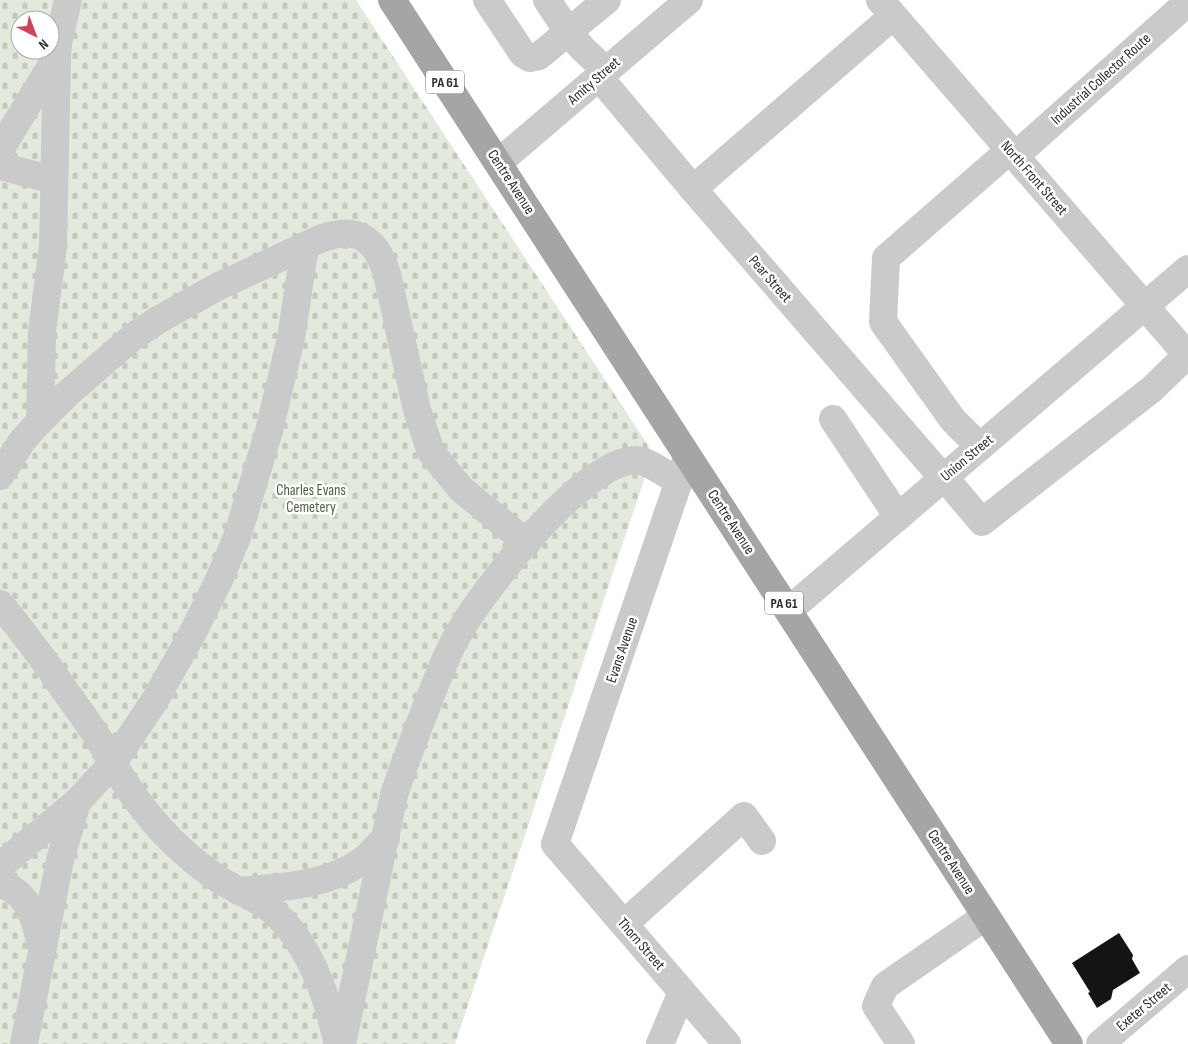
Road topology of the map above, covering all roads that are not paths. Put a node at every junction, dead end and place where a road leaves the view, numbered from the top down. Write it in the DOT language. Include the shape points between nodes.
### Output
graph roads {
  1 [pos="68,0"];
  2 [pos="392,0"];
  3 [pos="487,0"];
  4 [pos="547,0"];
  5 [pos="607,0"];
  6 [pos="689,0"];
  7 [pos="1188,2"];
  8 [pos="887,8"];
  9 [pos="569,33"];
  10 [pos="60,34"];
  11 [pos="55,60"];
  12 [pos="57,60"];
  13 [pos="602,74"];
  14 [pos="0,150"];
  15 [pos="1012,153"];
  16 [pos="498,163"];
  17 [pos="0,166"];
  18 [pos="54,180"];
  19 [pos="692,189"];
  20 [pos="305,246"];
  21 [pos="1186,275"];
  22 [pos="1144,306"];
  23 [pos="1188,356"];
  24 [pos="833,419"];
  25 [pos="40,421"];
  26 [pos="980,447"];
  27 [pos="688,455"];
  28 [pos="0,476"];
  29 [pos="944,478"];
  30 [pos="679,482"];
  31 [pos="898,517"];
  32 [pos="527,543"];
  33 [pos="0,604"];
  34 [pos="789,610"];
  35 [pos="113,763"];
  36 [pos="77,802"];
  37 [pos="386,838"];
  38 [pos="762,841"];
  39 [pos="555,844"];
  40 [pos="0,866"];
  41 [pos="0,884"];
  42 [pos="238,891"];
  43 [pos="986,916"];
  44 [pos="624,924"];
  45 [pos="42,950"];
  46 [pos="1187,971"];
  47 [pos="682,992"];
  48 [pos="24,1044"];
  49 [pos="338,1044"];
  50 [pos="342,1044"];
  51 [pos="660,1044"];
  52 [pos="727,1044"];
  53 [pos="901,1044"];
  54 [pos="1069,1044"];
  55 [pos="1100,1044"];
  1 -- 10 [label="street"];
  2 -- 16 [label="main road, Centre Avenue / PA 61"];
  3 -- 9 [label="street" via="523,54 530,58 538,56"];
  4 -- 9 [label="street, Pear Street"];
  5 -- 9 [label="street"];
  6 -- 13 [label="street, Amity Street"];
  7 -- 15 [label="street, Industrial Collector Route"];
  8 -- 15 [label="street, North Front Street"];
  8 -- 19 [label="street"];
  9 -- 13 [label="street, Pear Street"];
  11 -- 14 [label="street"];
  12 -- 18 [label="street"];
  13 -- 16 [label="street, Amity Street"];
  13 -- 19 [label="street, Pear Street"];
  15 -- 22 [label="street, North Front Street"];
  15 -- 26 [label="street, Industrial Collector Route" via="886,258 883,322 953,420"];
  16 -- 27 [label="main road, Centre Avenue / PA 61"];
  17 -- 18 [label="street"];
  18 -- 25 [label="street" via="53,246 42,332"];
  19 -- 29 [label="street, Pear Street"];
  20 -- 25 [label="street" via="217,287 158,320 134,336"];
  20 -- 32 [label="street" via="333,235 348,234 360,235 376,249 387,274 417,410 431,452 461,489"];
  20 -- 35 [label="street" via="291,338 273,415 236,537 191,636 155,700"];
  21 -- 22 [label="street, Union Street"];
  22 -- 23 [label="street, North Front Street"];
  22 -- 26 [label="street, Union Street"];
  23 -- 29 [label="street, Pear Street" via="1152,389 982,522"];
  24 -- 31 [label="street"];
  25 -- 28 [label="street" via="22,441"];
  26 -- 29 [label="street, Union Street"];
  27 -- 30 [label="street, Evans Avenue"];
  27 -- 34 [label="main road, Centre Avenue / PA 61"];
  29 -- 31 [label="street, Union Street"];
  30 -- 32 [label="street" via="650,464 636,460 613,467 572,494"];
  30 -- 39 [label="street, Evans Avenue"];
  31 -- 34 [label="street, Union Street"];
  32 -- 37 [label="street" via="480,598 448,654 405,760"];
  33 -- 35 [label="street" via="94,731"];
  34 -- 43 [label="main road, Centre Avenue / PA 61"];
  35 -- 36 [label="street"];
  35 -- 42 [label="street" via="134,796 173,842 213,876"];
  36 -- 40 [label="street"];
  36 -- 45 [label="street" via="60,860"];
  37 -- 42 [label="street" via="366,858 338,874 294,886"];
  37 -- 50 [label="street"];
  38 -- 44 [label="street" via="744,816"];
  39 -- 44 [label="street, Thorn Street"];
  41 -- 45 [label="street" via="18,895 32,912"];
  42 -- 49 [label="street" via="270,909 297,939 324,991"];
  43 -- 53 [label="street" via="885,986 876,1006"];
  43 -- 54 [label="main road, Centre Avenue / PA 61"];
  44 -- 47 [label="street, Thorn Street"];
  45 -- 48 [label="street"];
  46 -- 55 [label="street, Exeter Street"];
  47 -- 51 [label="street"];
  47 -- 52 [label="street, Thorn Street"];
}
